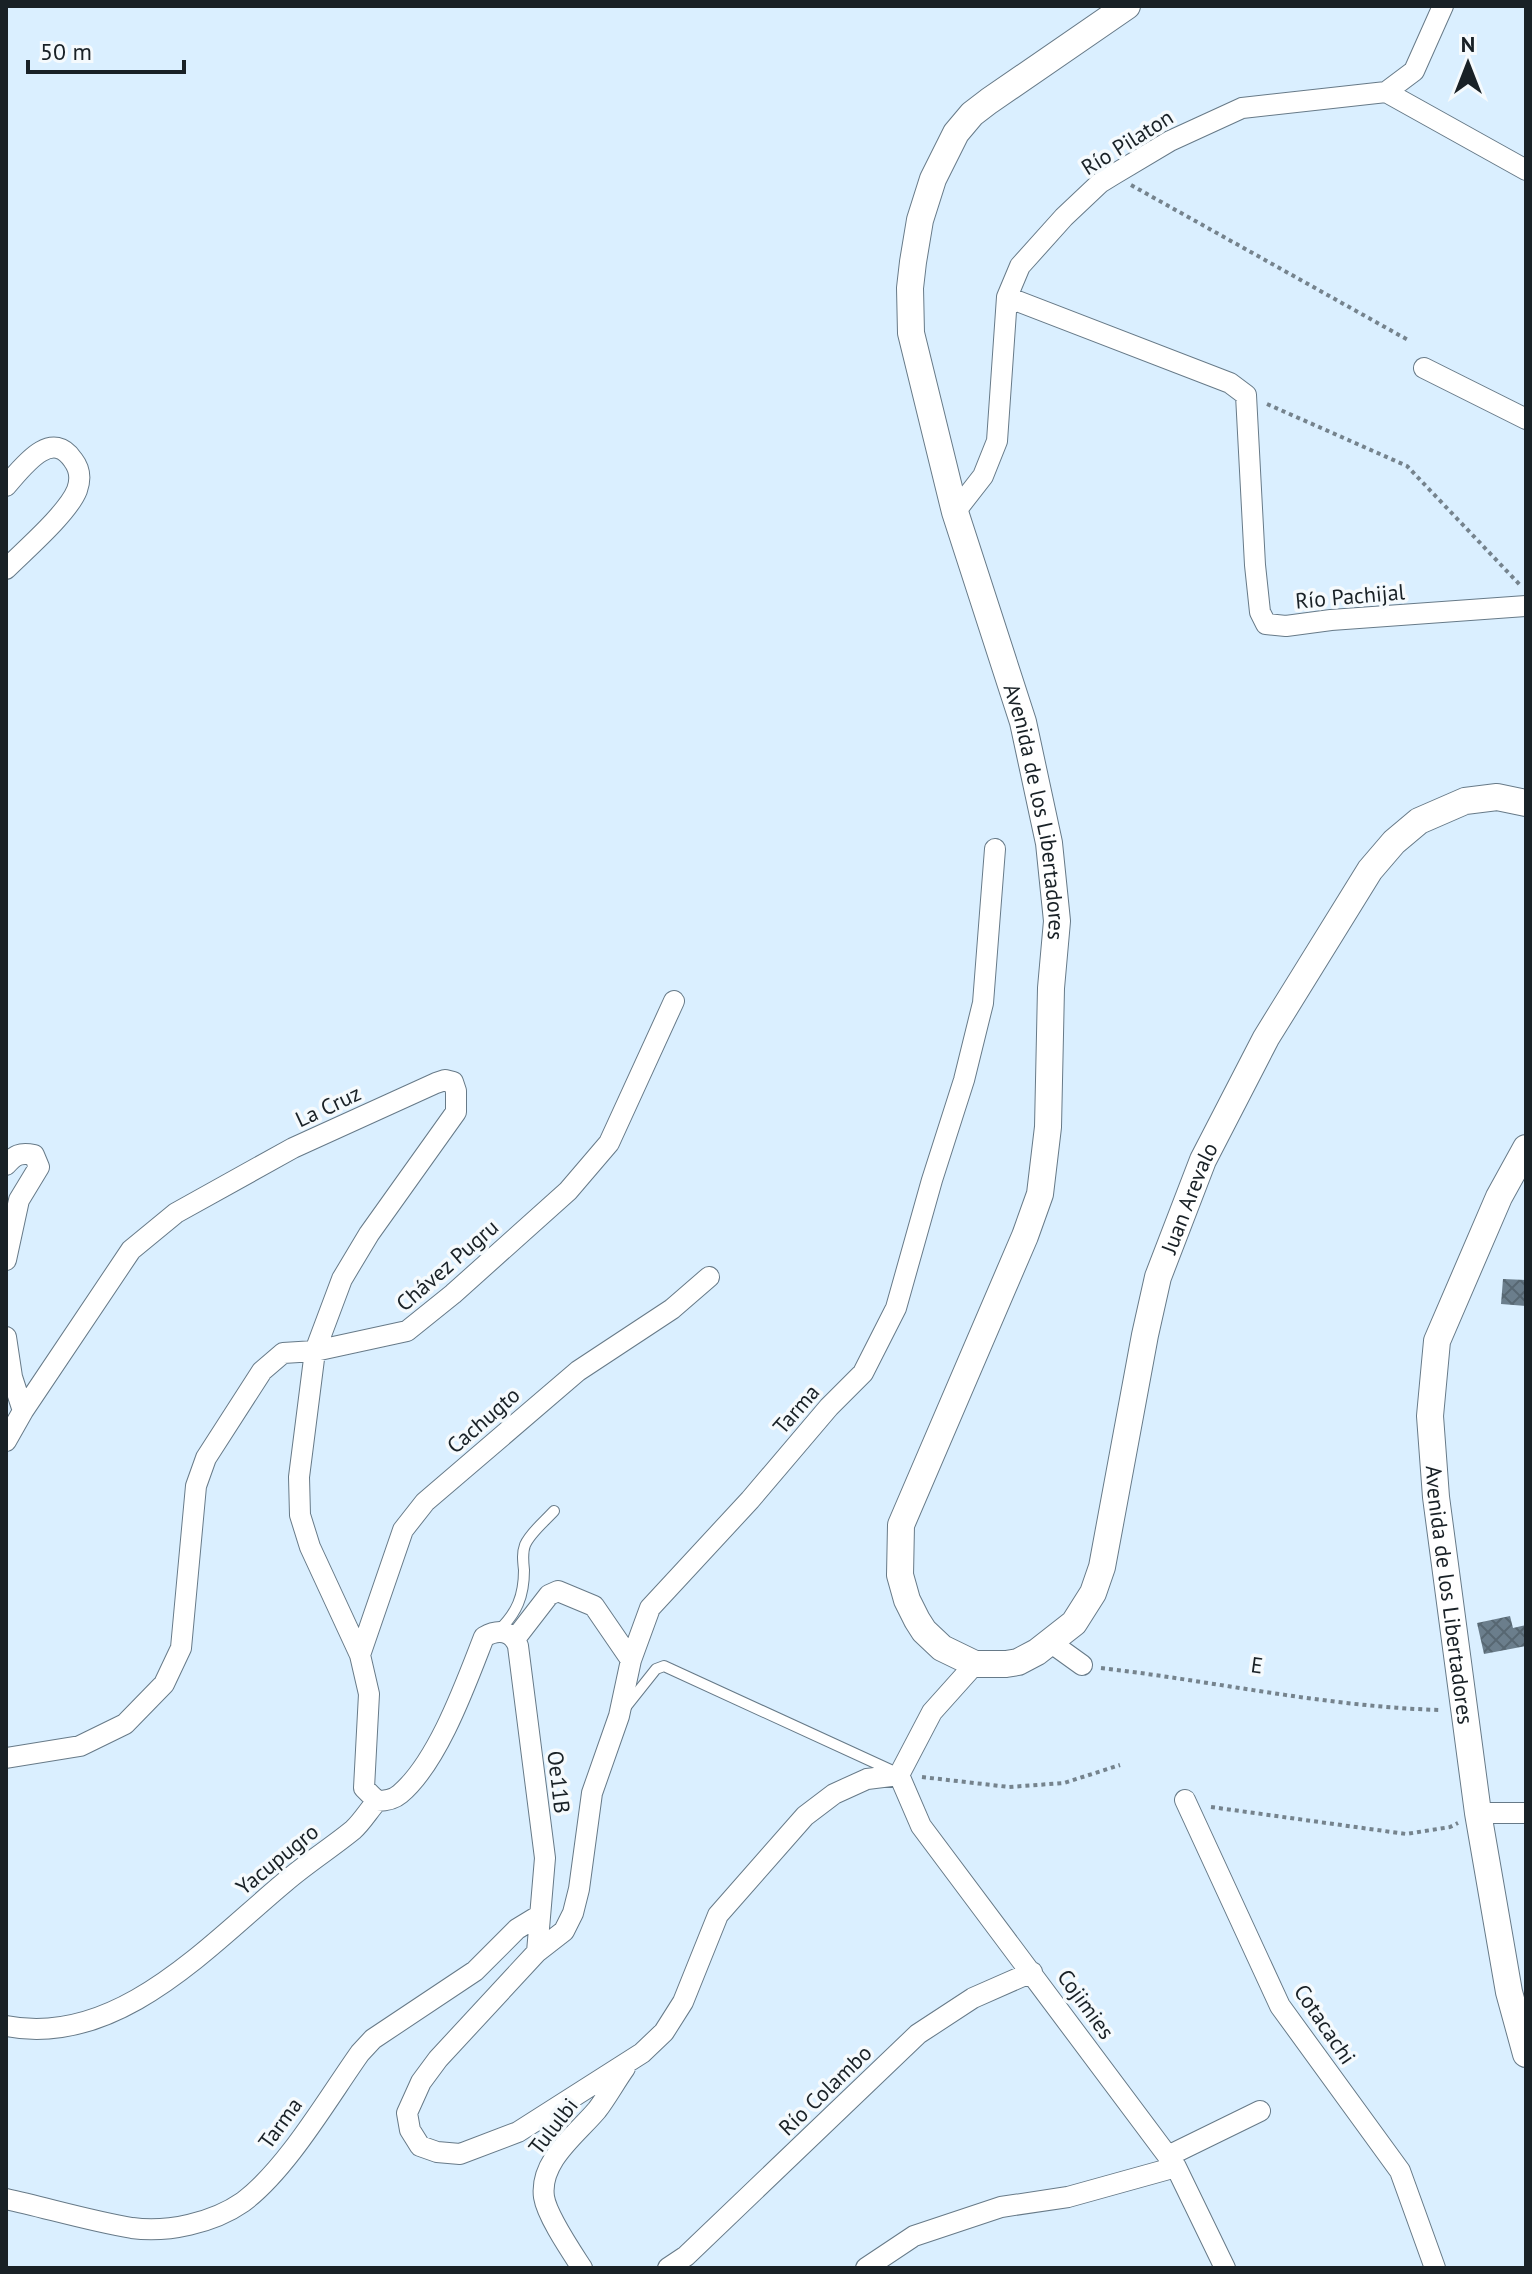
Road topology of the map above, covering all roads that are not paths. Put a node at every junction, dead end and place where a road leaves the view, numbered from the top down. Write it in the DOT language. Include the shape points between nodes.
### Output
graph roads {
  1 [pos="1127,6"];
  2 [pos="1443,6"];
  3 [pos="1386,92"];
  4 [pos="1526,170"];
  5 [pos="1007,297"];
  6 [pos="1424,368"];
  7 [pos="1526,419"];
  8 [pos="6,486"];
  9 [pos="955,512"];
  10 [pos="6,569"];
  11 [pos="1526,606"];
  12 [pos="1526,803"];
  13 [pos="995,849"];
  14 [pos="674,1001"];
  15 [pos="1526,1148"];
  16 [pos="6,1165"];
  17 [pos="6,1260"];
  18 [pos="709,1277"];
  19 [pos="6,1337"];
  20 [pos="315,1351"];
  21 [pos="23,1411"];
  22 [pos="6,1441"];
  23 [pos="554,1511"];
  24 [pos="506,1635"];
  25 [pos="1050,1642"];
  26 [pos="360,1655"];
  27 [pos="631,1660"];
  28 [pos="975,1664"];
  29 [pos="1082,1665"];
  30 [pos="619,1716"];
  31 [pos="6,1758"];
  32 [pos="899,1775"];
  33 [pos="1185,1800"];
  34 [pos="377,1801"];
  35 [pos="1478,1813"];
  36 [pos="1526,1813"];
  37 [pos="540,1915"];
  38 [pos="537,1952"];
  39 [pos="1032,1972"];
  40 [pos="6,2026"];
  41 [pos="1526,2054"];
  42 [pos="629,2061"];
  43 [pos="1260,2111"];
  44 [pos="1172,2161"];
  45 [pos="6,2199"];
  46 [pos="582,2268"];
  47 [pos="668,2268"];
  48 [pos="866,2268"];
  49 [pos="1225,2268"];
  50 [pos="1435,2268"];
  1 -- 9 [label="street, Avenida de los Libertadores" via="972,114 933,179 913,262 911,333"];
  2 -- 3 [label="street" via="1414,71"];
  3 -- 4 [label="street"];
  3 -- 5 [label="street, Río Pilaton" via="1242,108 1170,141 1100,183 1064,217 1020,266"];
  5 -- 9 [label="street, Río Pilaton" via="997,441 983,476"];
  5 -- 11 [label="street, Río Pachijal" via="1230,383 1246,395 1255,565 1266,624"];
  6 -- 7 [label="street"];
  8 -- 10 [label="street" via="46,448 70,454 78,467 78,488 71,502"];
  9 -- 28 [label="street, Avenida de los Libertadores" via="1023,722 1049,843 1057,921 1040,1194 901,1525 900,1575 912,1611 942,1648"];
  12 -- 25 [label="street, Juan Arevalo" via="1497,797 1465,801 1419,821 1394,842 1370,870 1266,1038 1203,1160 1158,1277 1099,1579 1080,1616"];
  13 -- 27 [label="street, Tarma" via="983,1003 896,1308 863,1373 650,1608"];
  14 -- 20 [label="street, Chávez Pugru" via="609,1143 568,1191 407,1331"];
  15 -- 35 [label="street, Avenida de los Libertadores" via="1437,1341 1430,1416"];
  16 -- 17 [label="street" via="24,1153 34,1155 39,1167 19,1200"];
  18 -- 26 [label="street, Cachugto" via="672,1309 578,1371 425,1502 403,1530"];
  19 -- 21 [label="street"];
  20 -- 21 [label="street, La Cruz" via="342,1279 456,1112 453,1082 436,1083 293,1148 176,1213 131,1250"];
  20 -- 26 [label="street" via="299,1477 300,1515"];
  20 -- 31 [label="street, Chávez Pugru" via="283,1353 262,1371 206,1458 196,1486 181,1648 164,1684 125,1724 80,1746"];
  21 -- 22 [label="street"];
  23 -- 24 [label="lane" via="526,1541 524,1588"];
  24 -- 27 [label="street, Yacupugro" via="558,1591 594,1606"];
  24 -- 34 [label="street, Yacupugro" via="484,1637 428,1762 399,1795"];
  24 -- 37 [label="street, Oe11B" via="518,1646 545,1858"];
  25 -- 28 [label="street, Juan Arevalo" via="1018,1662"];
  25 -- 29 [label="street"];
  26 -- 34 [label="street" via="369,1694 364,1788"];
  27 -- 30 [label="street, Tarma"];
  28 -- 32 [label="street" via="932,1712"];
  30 -- 32 [label="lane" via="664,1666"];
  30 -- 38 [label="street, Tarma" via="592,1793 573,1913 564,1931"];
  32 -- 39 [label="street, Cojimies" via="921,1826"];
  32 -- 42 [label="street" via="867,1779 834,1794 805,1816 718,1915 683,2002 664,2032"];
  33 -- 50 [label="street, Cotacachi" via="1280,2006 1400,2171"];
  34 -- 40 [label="street, Yacupugro" via="356,1827 165,1984 89,2022 57,2029"];
  35 -- 36 [label="street"];
  35 -- 41 [label="street, Avenida de los Libertadores" via="1509,1992"];
  37 -- 38 [label="street, Oe11B"];
  37 -- 45 [label="street, Tarma" via="517,1929 475,1971 373,2039 281,2164 243,2202 213,2218 170,2228 133,2228"];
  38 -- 42 [label="street, Tarma" via="421,2082 407,2113 420,2146 460,2154 518,2132"];
  39 -- 44 [label="street, Cojimies"];
  39 -- 47 [label="street, Río Colambo" via="973,1998 918,2034"];
  42 -- 46 [label="street, Tululbi" via="546,2174 544,2198"];
  43 -- 44 [label="street"];
  44 -- 48 [label="street" via="1068,2197 1001,2207 914,2236"];
  44 -- 49 [label="street, Cojimies"];
}
